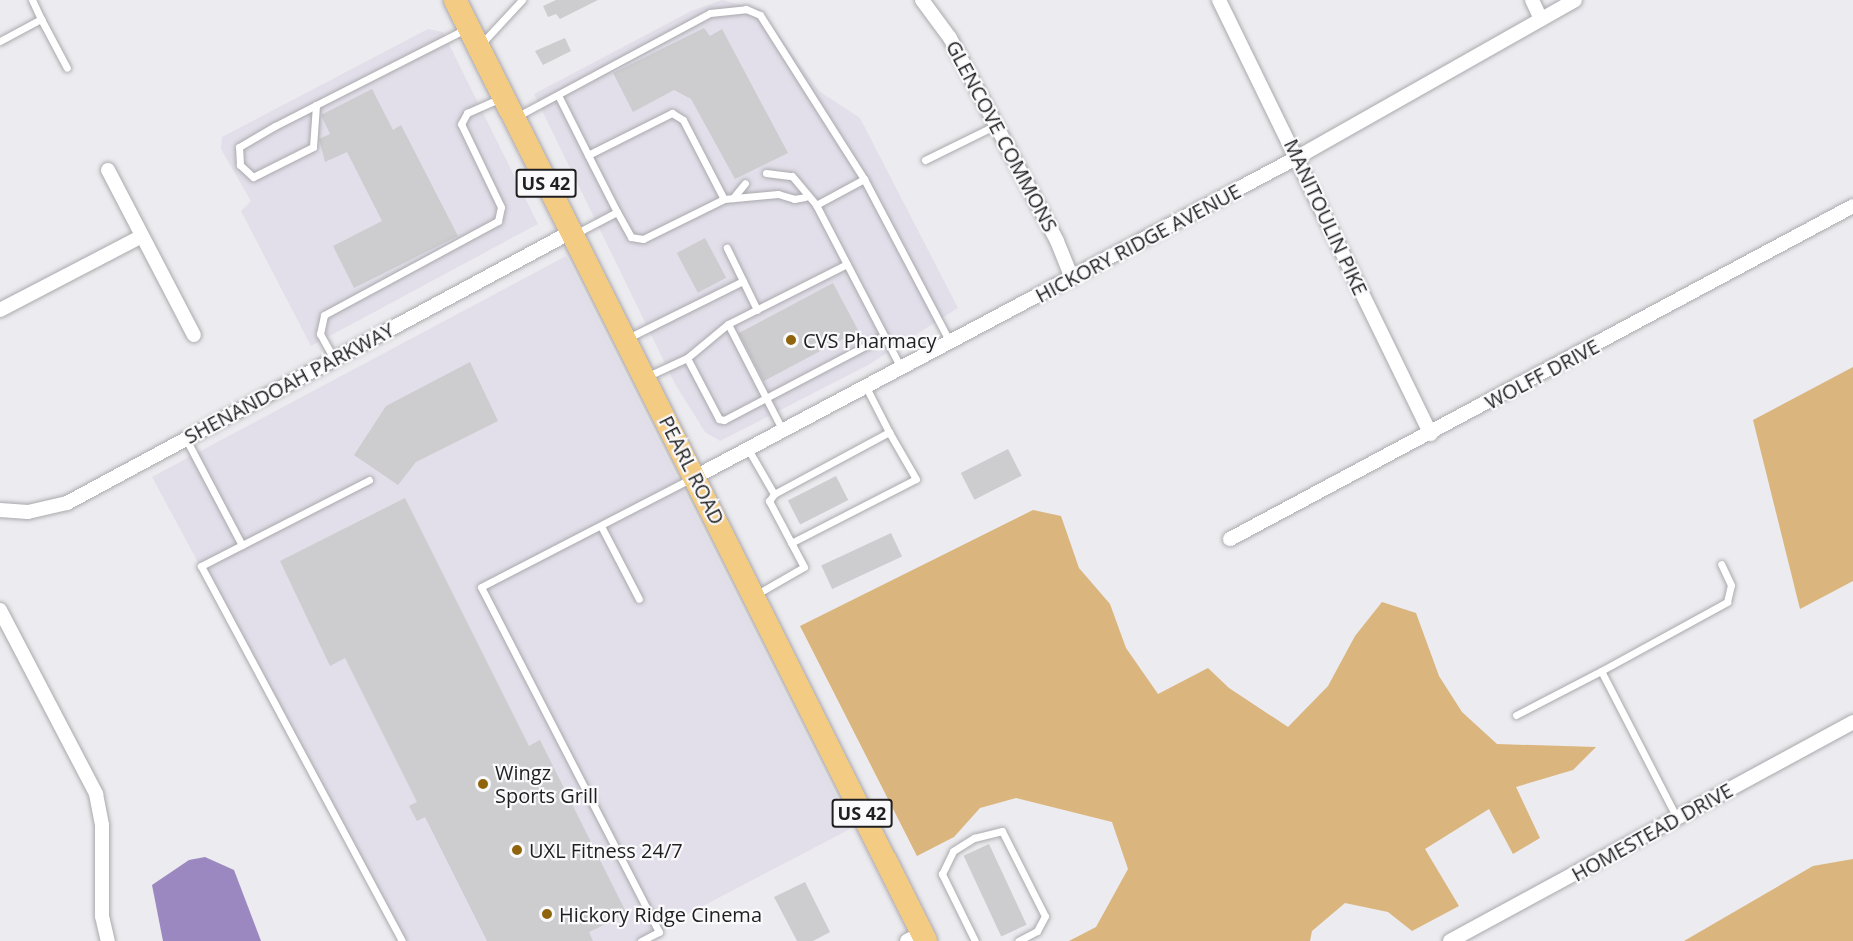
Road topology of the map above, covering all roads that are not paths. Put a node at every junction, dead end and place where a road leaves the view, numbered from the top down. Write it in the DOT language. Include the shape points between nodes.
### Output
graph roads {
  1 [pos="32,0"];
  2 [pos="455,0"];
  3 [pos="522,0"];
  4 [pos="922,0"];
  5 [pos="1219,0"];
  6 [pos="1532,0"];
  7 [pos="1575,0"];
  8 [pos="41,19"];
  9 [pos="1541,19"];
  10 [pos="474,37"];
  11 [pos="0,41"];
  12 [pos="66,68"];
  13 [pos="558,95"];
  14 [pos="503,97"];
  15 [pos="316,105"];
  16 [pos="514,118"];
  17 [pos="996,125"];
  18 [pos="588,155"];
  19 [pos="1298,157"];
  20 [pos="925,160"];
  21 [pos="108,170"];
  22 [pos="766,173"];
  23 [pos="864,179"];
  24 [pos="745,183"];
  25 [pos="806,197"];
  26 [pos="733,198"];
  27 [pos="724,199"];
  28 [pos="816,205"];
  29 [pos="1853,206"];
  30 [pos="616,213"];
  31 [pos="572,233"];
  32 [pos="142,236"];
  33 [pos="727,248"];
  34 [pos="847,264"];
  35 [pos="1072,278"];
  36 [pos="743,281"];
  37 [pos="0,310"];
  38 [pos="757,310"];
  39 [pos="728,324"];
  40 [pos="195,335"];
  41 [pos="884,336"];
  42 [pos="625,339"];
  43 [pos="950,342"];
  44 [pos="687,358"];
  45 [pos="334,359"];
  46 [pos="901,368"];
  47 [pos="645,378"];
  48 [pos="866,387"];
  49 [pos="766,398"];
  50 [pos="783,431"];
  51 [pos="889,432"];
  52 [pos="1431,434"];
  53 [pos="186,439"];
  54 [pos="748,449"];
  55 [pos="695,477"];
  56 [pos="369,480"];
  57 [pos="774,494"];
  58 [pos="0,510"];
  59 [pos="600,526"];
  60 [pos="1230,539"];
  61 [pos="791,543"];
  62 [pos="242,545"];
  63 [pos="1721,564"];
  64 [pos="754,596"];
  65 [pos="639,599"];
  66 [pos="0,610"];
  67 [pos="1601,671"];
  68 [pos="1516,715"];
  69 [pos="1853,722"];
  70 [pos="1677,818"];
  71 [pos="918,938"];
  72 [pos="108,941"];
  73 [pos="402,941"];
  74 [pos="641,941"];
  75 [pos="975,941"];
  76 [pos="1018,941"];
  77 [pos="1450,941"];
  1 -- 8 [label="lane"];
  2 -- 10 [label="main road, PEARL ROAD / US 42"];
  3 -- 10 [label="lane"];
  4 -- 17 [label="street, GLENCOVE COMMONS" via="950,38"];
  5 -- 19 [label="street, MANITOULIN PIKE"];
  6 -- 9 [label="street"];
  7 -- 9 [label="street, HICKORY RIDGE AVENUE"];
  8 -- 11 [label="lane"];
  8 -- 12 [label="lane"];
  9 -- 19 [label="street, HICKORY RIDGE AVENUE"];
  10 -- 14 [label="main road, PEARL ROAD / US 42"];
  10 -- 15 [label="lane"];
  13 -- 16 [label="lane"];
  13 -- 18 [label="lane"];
  13 -- 23 [label="lane" via="710,12 746,9 760,15"];
  14 -- 16 [label="main road, PEARL ROAD / US 42"];
  14 -- 45 [label="lane" via="467,113 461,124 501,207 498,221 324,315 320,333"];
  15 -- 15 [label="lane" via="239,147 240,165 253,177 313,147"];
  16 -- 31 [label="main road, PEARL ROAD / US 42"];
  17 -- 20 [label="lane"];
  17 -- 35 [label="street, GLENCOVE COMMONS"];
  18 -- 27 [label="lane" via="672,113 683,120"];
  18 -- 30 [label="lane"];
  19 -- 35 [label="street, HICKORY RIDGE AVENUE"];
  19 -- 52 [label="street, MANITOULIN PIKE"];
  21 -- 32 [label="street"];
  22 -- 25 [label="lane" via="792,176 803,184"];
  23 -- 28 [label="lane"];
  23 -- 43 [label="lane"];
  24 -- 26 [label="lane"];
  25 -- 26 [label="lane"];
  25 -- 28 [label="lane"];
  26 -- 27 [label="lane"];
  27 -- 30 [label="lane" via="644,239 632,237"];
  28 -- 34 [label="lane"];
  29 -- 52 [label="street, WOLFF DRIVE"];
  30 -- 31 [label="lane"];
  31 -- 42 [label="main road, PEARL ROAD / US 42"];
  31 -- 45 [label="street, SHENANDOAH PARKWAY"];
  32 -- 37 [label="street"];
  32 -- 40 [label="street"];
  33 -- 36 [label="lane"];
  34 -- 38 [label="lane"];
  34 -- 41 [label="lane"];
  35 -- 43 [label="street, HICKORY RIDGE AVENUE"];
  36 -- 38 [label="lane"];
  36 -- 42 [label="lane"];
  38 -- 39 [label="lane"];
  39 -- 44 [label="lane"];
  39 -- 49 [label="lane"];
  41 -- 46 [label="lane"];
  41 -- 49 [label="lane"];
  42 -- 47 [label="main road, PEARL ROAD / US 42"];
  43 -- 46 [label="street, HICKORY RIDGE AVENUE"];
  44 -- 47 [label="lane"];
  44 -- 49 [label="lane" via="719,419"];
  45 -- 53 [label="street, SHENANDOAH PARKWAY"];
  46 -- 48 [label="street, HICKORY RIDGE AVENUE"];
  47 -- 55 [label="main road, PEARL ROAD / US 42"];
  48 -- 50 [label="street, HICKORY RIDGE AVENUE"];
  48 -- 51 [label="lane"];
  49 -- 50 [label="lane"];
  50 -- 54 [label="street, HICKORY RIDGE AVENUE"];
  51 -- 57 [label="lane"];
  51 -- 61 [label="lane" via="916,479"];
  52 -- 60 [label="street, WOLFF DRIVE"];
  53 -- 58 [label="street, SHENANDOAH PARKWAY" via="67,503 28,512"];
  53 -- 62 [label="lane"];
  54 -- 55 [label="street, HICKORY RIDGE AVENUE"];
  54 -- 57 [label="lane"];
  55 -- 59 [label="lane"];
  55 -- 64 [label="main road, PEARL ROAD / US 42"];
  56 -- 62 [label="lane"];
  57 -- 61 [label="lane" via="769,501"];
  59 -- 65 [label="lane"];
  59 -- 74 [label="lane" via="481,587 659,932"];
  61 -- 64 [label="lane" via="804,567"];
  62 -- 73 [label="lane" via="201,566"];
  63 -- 67 [label="lane" via="1731,585 1727,602"];
  64 -- 71 [label="main road, PEARL ROAD / US 42"];
  66 -- 72 [label="street" via="96,794 102,825 102,916"];
  67 -- 68 [label="lane"];
  67 -- 70 [label="lane"];
  69 -- 70 [label="street, HOMESTEAD DRIVE"];
  70 -- 77 [label="street, HOMESTEAD DRIVE"];
  75 -- 76 [label="lane" via="942,874 953,851 974,838 1002,831 1045,916 1037,931"];
}
